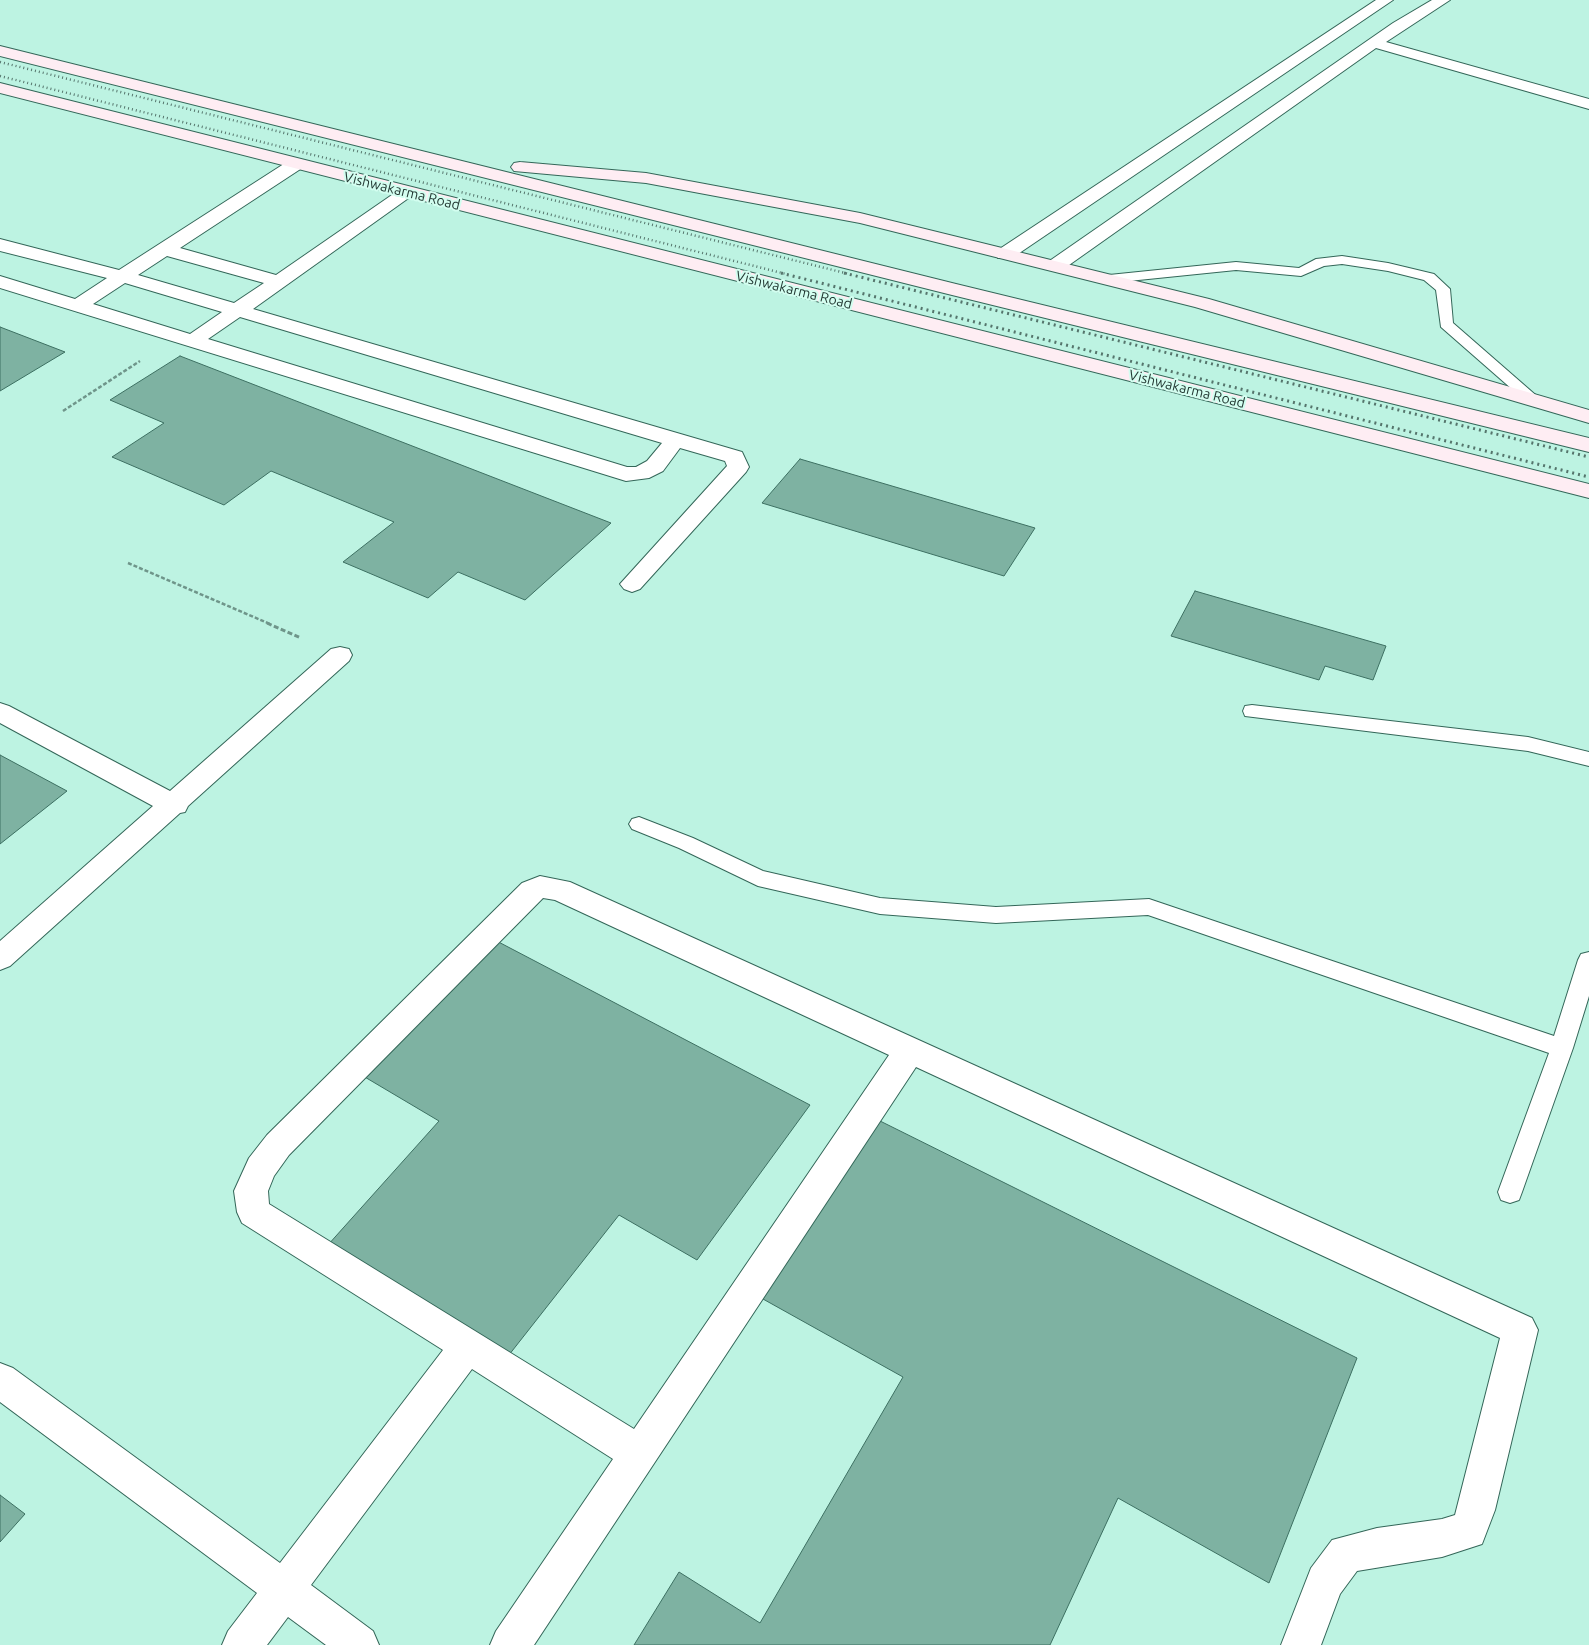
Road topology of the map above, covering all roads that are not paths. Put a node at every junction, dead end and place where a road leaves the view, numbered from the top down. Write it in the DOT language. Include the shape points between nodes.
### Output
graph roads {
  1 [pos="1358,0"];
  2 [pos="1442,0"];
  3 [pos="1381,3"];
  4 [pos="1410,19"];
  5 [pos="1374,43"];
  6 [pos="0,51"];
  7 [pos="0,88"];
  8 [pos="1589,104"];
  9 [pos="433,160"];
  10 [pos="296,164"];
  11 [pos="408,192"];
  12 [pos="0,245"];
  13 [pos="167,250"];
  14 [pos="1005,254"];
  15 [pos="1055,266"];
  16 [pos="124,277"];
  17 [pos="1109,280"];
  18 [pos="0,282"];
  19 [pos="278,282"];
  20 [pos="856,285"];
  21 [pos="915,300"];
  22 [pos="77,306"];
  23 [pos="237,310"];
  24 [pos="186,339"];
  25 [pos="1534,401"];
  26 [pos="1589,417"];
  27 [pos="676,439"];
  28 [pos="1589,445"];
  29 [pos="1589,491"];
  30 [pos="632,584"];
  31 [pos="340,655"];
  32 [pos="1252,711"];
  33 [pos="0,712"];
  34 [pos="1589,759"];
  35 [pos="175,804"];
  36 [pos="639,824"];
  37 [pos="0,958"];
  38 [pos="1589,960"];
  39 [pos="1562,1048"];
  40 [pos="910,1050"];
  41 [pos="1510,1192"];
  42 [pos="468,1346"];
  43 [pos="0,1380"];
  44 [pos="638,1453"];
  45 [pos="284,1589"];
  46 [pos="242,1645"];
  47 [pos="359,1645"];
  48 [pos="510,1645"];
  49 [pos="1301,1645"];
  1 -- 3 [label="street"];
  2 -- 4 [label="street"];
  3 -- 4 [label="street"];
  3 -- 14 [label="street"];
  4 -- 5 [label="street"];
  5 -- 8 [label="street"];
  5 -- 15 [label="street"];
  6 -- 9 [label="main road, Vishwakarma Road"];
  7 -- 10 [label="main road, Vishwakarma Road"];
  9 -- 14 [label="main road" via="646,178 860,218"];
  9 -- 20 [label="main road, Vishwakarma Road"];
  10 -- 11 [label="main road, Vishwakarma Road"];
  10 -- 13 [label="street"];
  11 -- 19 [label="street"];
  11 -- 20 [label="main road, Vishwakarma Road"];
  12 -- 16 [label="street"];
  13 -- 16 [label="street"];
  13 -- 19 [label="street"];
  14 -- 15 [label="main road"];
  15 -- 17 [label="main road"];
  16 -- 22 [label="street"];
  16 -- 23 [label="street"];
  17 -- 25 [label="main road" via="1202,302"];
  17 -- 25 [label="lane" via="1236,266 1301,272 1321,262 1342,260 1429,277 1443,289 1446,324"];
  18 -- 22 [label="street"];
  19 -- 23 [label="street"];
  20 -- 21 [label="main road, Vishwakarma Road"];
  20 -- 21 [label="main road, Vishwakarma Road"];
  21 -- 28 [label="main road, Vishwakarma Road"];
  21 -- 29 [label="main road, Vishwakarma Road"];
  22 -- 24 [label="street"];
  23 -- 24 [label="street"];
  23 -- 27 [label="street"];
  24 -- 27 [label="street" via="626,474 641,473 655,466"];
  25 -- 26 [label="main road"];
  27 -- 30 [label="street" via="728,454 734,457 738,467"];
  31 -- 35 [label="street"];
  32 -- 34 [label="lane" via="1528,744"];
  33 -- 35 [label="street"];
  35 -- 37 [label="street"];
  36 -- 39 [label="lane" via="686,842 758,878 880,906 996,915 1149,907"];
  38 -- 39 [label="lane"];
  39 -- 41 [label="lane"];
  40 -- 42 [label="street" via="560,890 549,887 532,891 278,1145 261,1168 251,1191 254,1212"];
  40 -- 44 [label="street"];
  40 -- 49 [label="street" via="1520,1330 1476,1510 1468,1530 1442,1538 1346,1554 1325,1582"];
  42 -- 44 [label="street"];
  42 -- 45 [label="street"];
  43 -- 45 [label="street"];
  44 -- 48 [label="street"];
  45 -- 46 [label="street"];
  45 -- 47 [label="street"];
}
